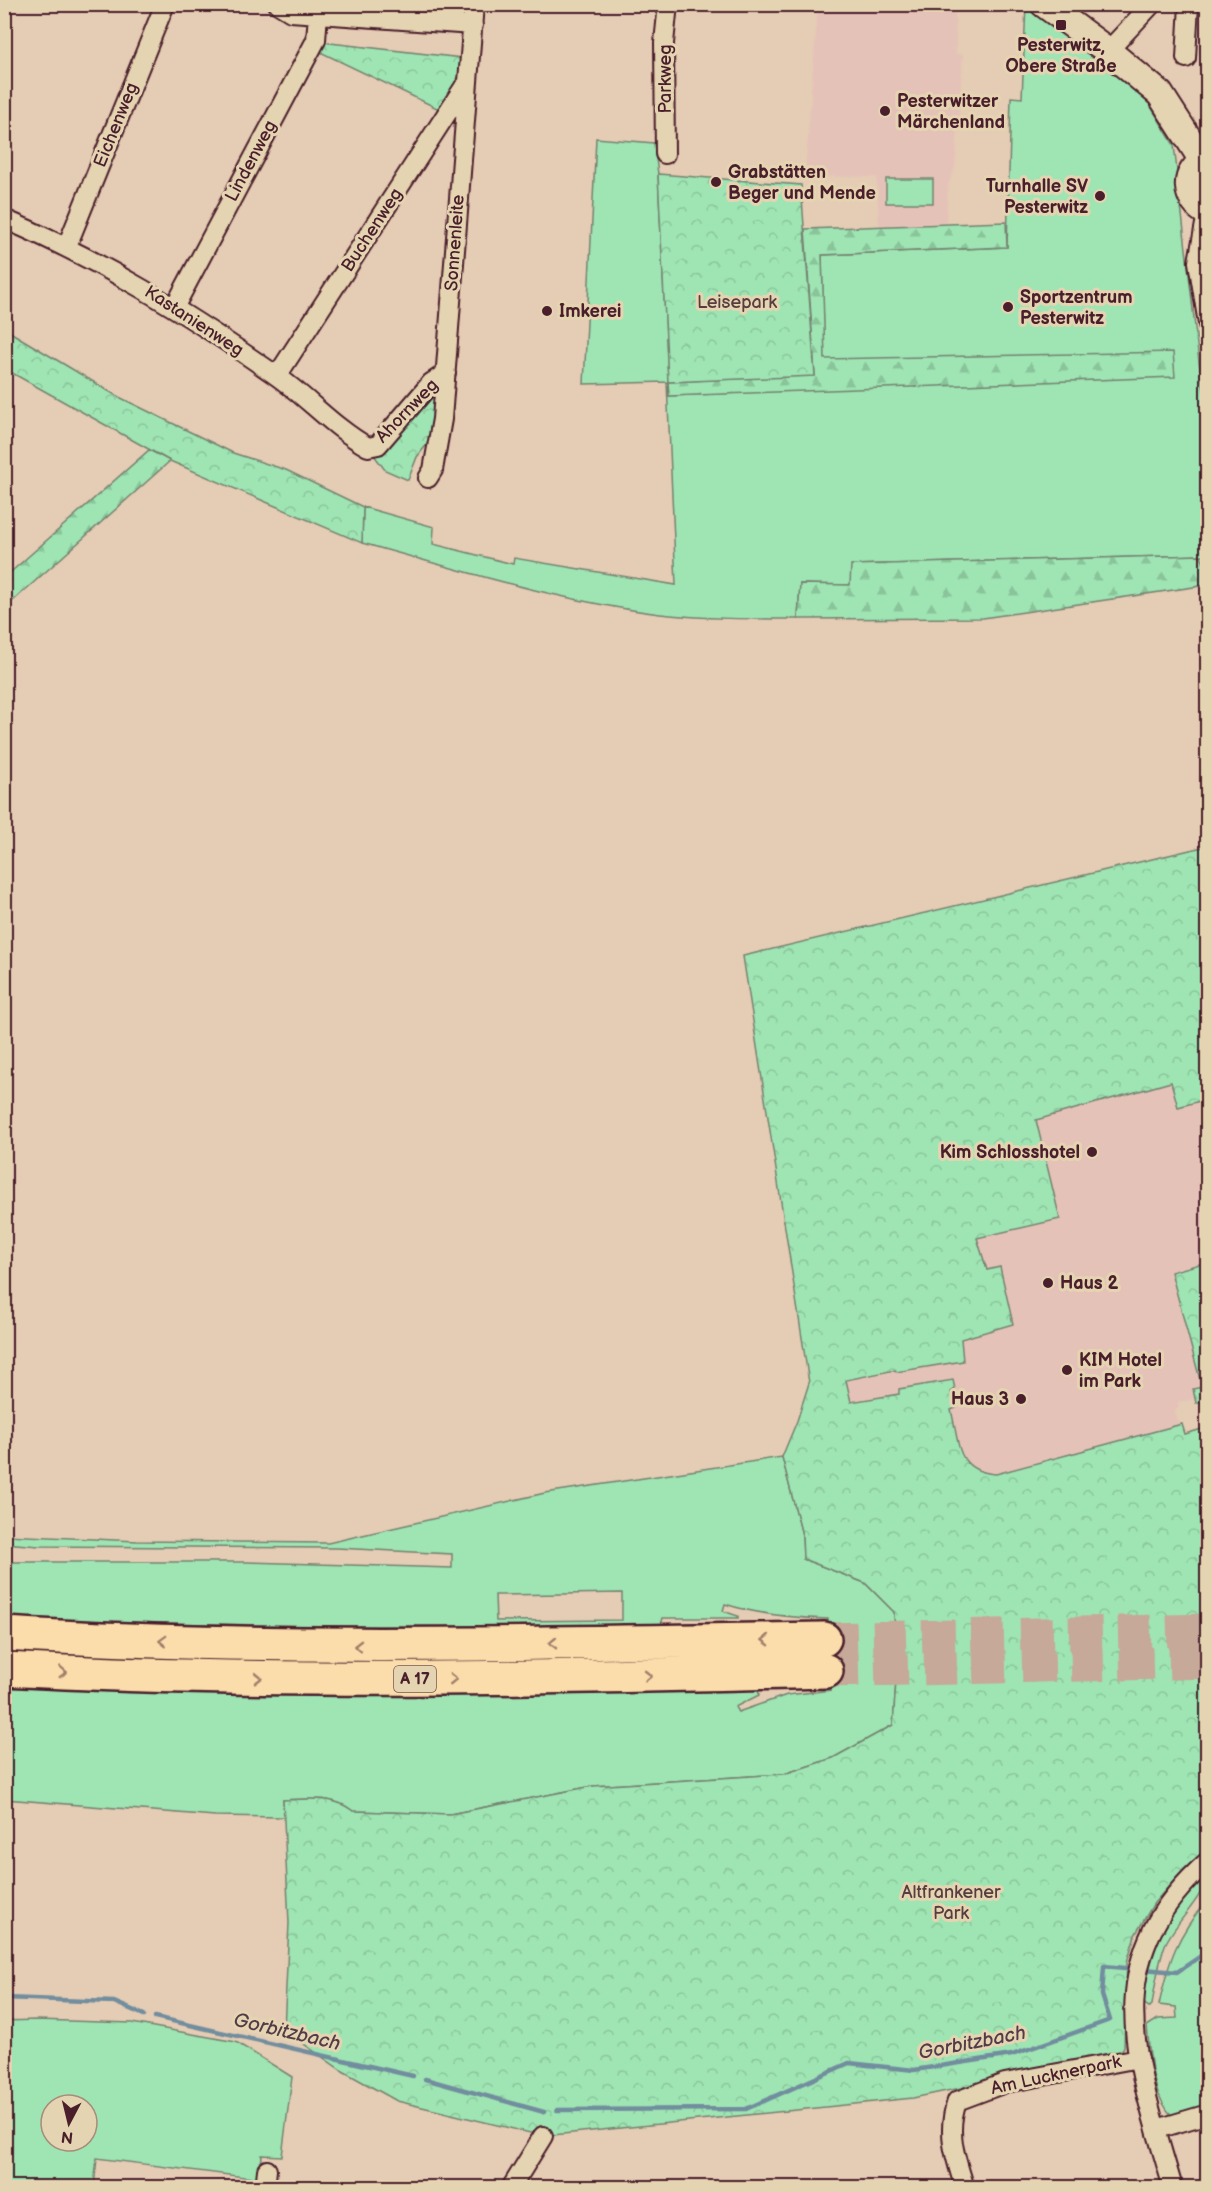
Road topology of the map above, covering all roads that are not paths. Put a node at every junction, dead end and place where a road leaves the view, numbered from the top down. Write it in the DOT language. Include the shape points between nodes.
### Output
graph roads {
  1 [pos="165,4"];
  2 [pos="278,4"];
  3 [pos="474,4"];
  4 [pos="668,4"];
  5 [pos="1044,4"];
  6 [pos="1152,4"];
  7 [pos="1189,4"];
  8 [pos="318,14"];
  9 [pos="472,25"];
  10 [pos="1108,51"];
  11 [pos="1186,58"];
  12 [pos="466,83"];
  13 [pos="665,154"];
  14 [pos="1205,161"];
  15 [pos="1207,213"];
  16 [pos="4,219"];
  17 [pos="67,246"];
  18 [pos="175,306"];
  19 [pos="1208,324"];
  20 [pos="446,373"];
  21 [pos="277,375"];
  22 [pos="368,447"];
  23 [pos="428,478"];
  24 [pos="4,1634"];
  25 [pos="824,1639"];
  26 [pos="4,1669"];
  27 [pos="826,1671"];
  28 [pos="1208,1861"];
  29 [pos="1139,2058"];
  30 [pos="1208,2114"];
  31 [pos="1156,2129"];
  32 [pos="543,2136"];
  33 [pos="511,2187"];
  34 [pos="965,2187"];
  35 [pos="1173,2187"];
  1 -- 17 [label="street, Eichenweg"];
  2 -- 8 [label="street" via="291,12"];
  3 -- 9 [label="street, Sonnenleite"];
  4 -- 13 [label="street, Parkweg" via="664,43"];
  5 -- 10 [label="street"];
  6 -- 10 [label="street"];
  7 -- 11 [label="street"];
  8 -- 9 [label="street"];
  8 -- 18 [label="street, Lindenweg" via="316,40"];
  9 -- 12 [label="street, Sonnenleite"];
  10 -- 14 [label="street" via="1160,94"];
  12 -- 20 [label="street, Sonnenleite"];
  12 -- 21 [label="street, Buchenweg"];
  14 -- 15 [label="street" via="1191,175 1189,194"];
  15 -- 19 [label="street" via="1198,262"];
  16 -- 17 [label="street, Kastanienweg"];
  17 -- 18 [label="street, Kastanienweg"];
  18 -- 21 [label="street, Kastanienweg"];
  20 -- 22 [label="street, Ahornweg" via="431,383 378,445"];
  20 -- 23 [label="street, Sonnenleite" via="433,471"];
  21 -- 22 [label="street, Kastanienweg"];
  25 -- 24 [label="highway, A 17, one-way" via="405,1647"];
  26 -- 27 [label="highway, A 17, one-way" via="196,1677 403,1679"];
  28 -- 29 [label="street" via="1165,1908 1137,1966 1132,2014"];
  29 -- 31 [label="street"];
  29 -- 34 [label="street, Am Lucknerpark" via="1005,2084 957,2101 950,2134"];
  30 -- 31 [label="street"];
  31 -- 35 [label="street"];
  32 -- 33 [label="street"];
}
